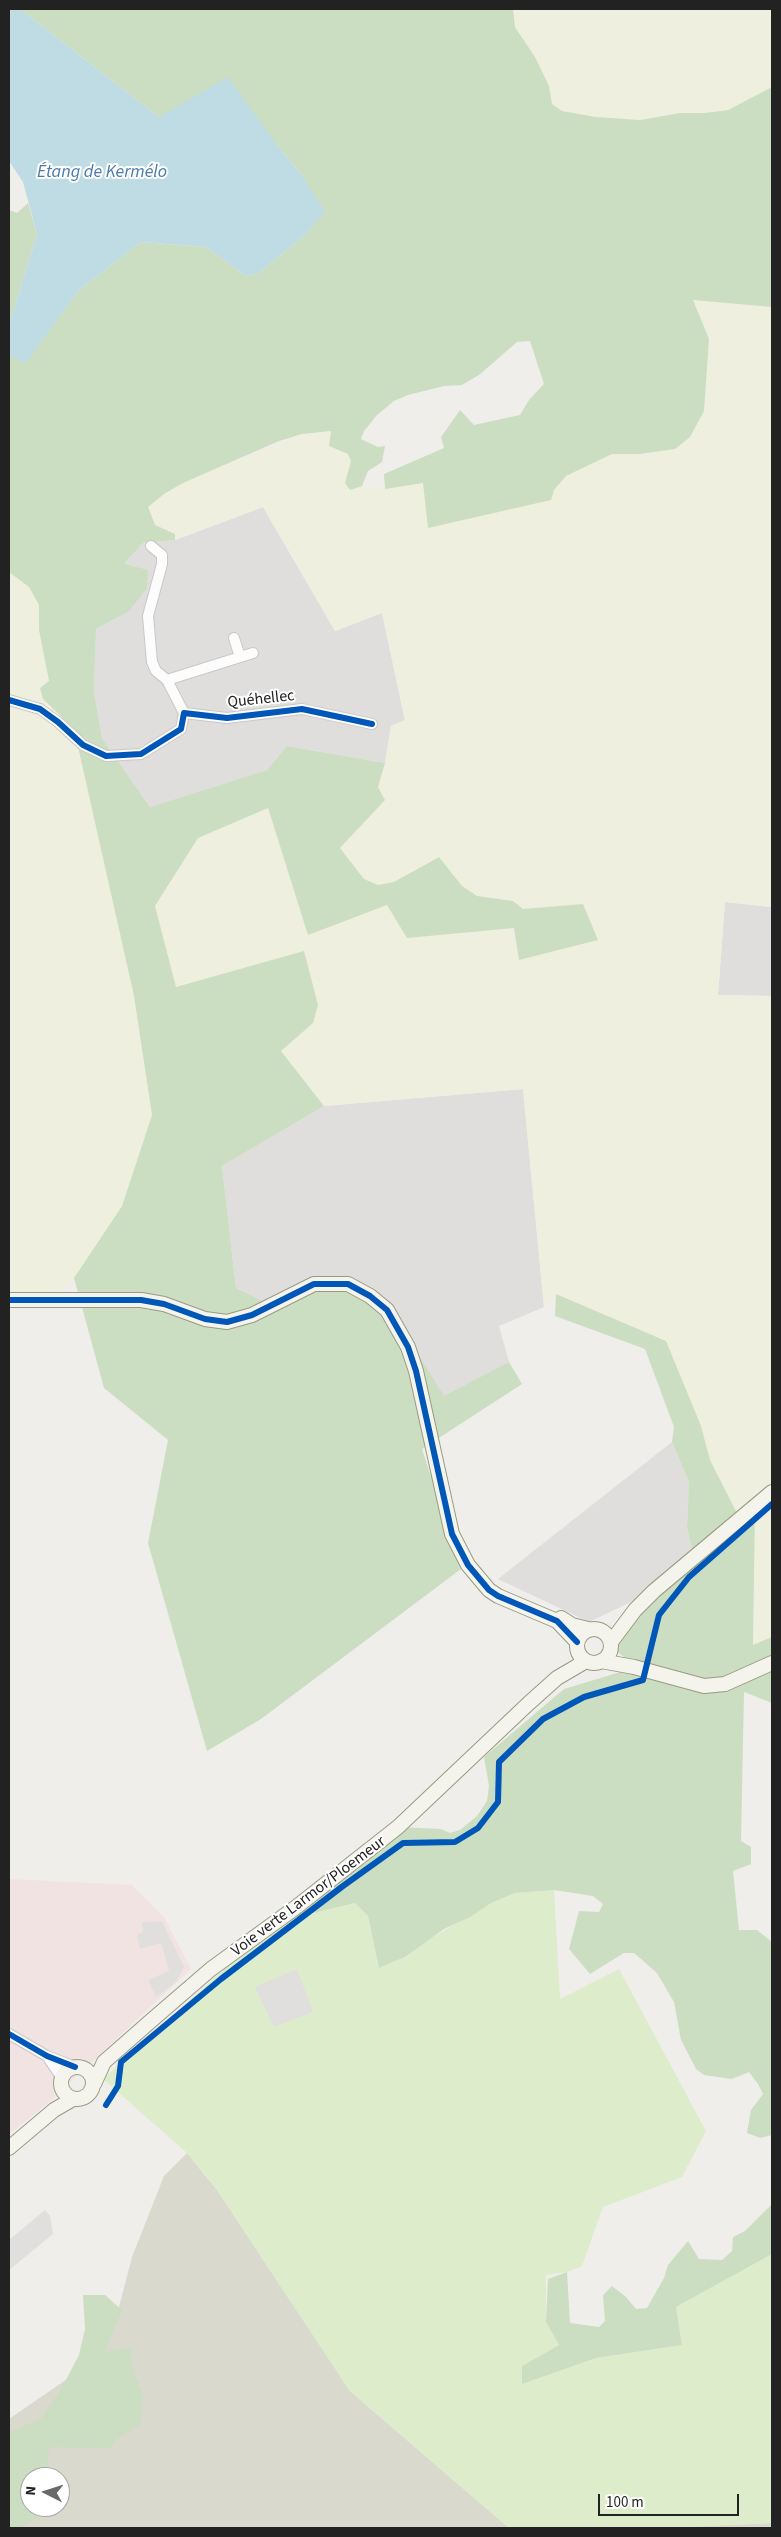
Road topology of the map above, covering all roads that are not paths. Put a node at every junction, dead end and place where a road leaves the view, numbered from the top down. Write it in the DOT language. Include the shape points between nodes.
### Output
graph roads {
  1 [pos="151,546"];
  2 [pos="234,638"];
  3 [pos="252,653"];
  4 [pos="240,657"];
  5 [pos="167,680"];
  6 [pos="9,700"];
  7 [pos="184,713"];
  8 [pos="372,724"];
  9 [pos="9,1300"];
  10 [pos="772,1492"];
  11 [pos="477,1575"];
  12 [pos="636,1610"];
  13 [pos="594,1629"];
  14 [pos="577,1645"];
  15 [pos="611,1645"];
  16 [pos="586,1661"];
  17 [pos="601,1661"];
  18 [pos="772,1663"];
  19 [pos="634,1667"];
  20 [pos="558,1678"];
  21 [pos="9,2034"];
  22 [pos="47,2056"];
  23 [pos="104,2062"];
  24 [pos="79,2068"];
  25 [pos="62,2082"];
  26 [pos="94,2084"];
  27 [pos="73,2099"];
  28 [pos="54,2110"];
  29 [pos="9,2148"];
  1 -- 5 [label="street" via="162,555 162,564 148,616 149,644 156,670"];
  2 -- 4 [label="street"];
  3 -- 4 [label="street"];
  4 -- 5 [label="street"];
  5 -- 7 [label="street"];
  6 -- 7 [label="street" via="40,709 82,745 106,756 141,754 181,729"];
  7 -- 8 [label="street, Quéhellec" via="227,718 302,709"];
  9 -- 11 [label="main road" via="141,1300 164,1304 205,1319 227,1322 252,1315 314,1284 337,1282 357,1288 382,1304 408,1347 452,1534"];
  10 -- 12 [label="main road" via="654,1591"];
  11 -- 13 [label="main road" via="520,1601"];
  11 -- 14 [label="main road" via="498,1596 557,1622"];
  12 -- 13 [label="main road"];
  12 -- 15 [label="main road"];
  13 -- 14 [label="main road" via="579,1636"];
  13 -- 15 [label="main road" via="609,1636"];
  14 -- 16 [label="main road" via="578,1654"];
  14 -- 20 [label="main road"];
  15 -- 17 [label="main road" via="609,1654"];
  15 -- 19 [label="main road" via="623,1661"];
  16 -- 17 [label="main road"];
  16 -- 20 [label="main road"];
  17 -- 19 [label="main road"];
  18 -- 19 [label="main road" via="716,1686 692,1684"];
  20 -- 23 [label="main road" via="398,1827 211,1969"];
  21 -- 22 [label="street"];
  22 -- 24 [label="street"];
  22 -- 25 [label="street"];
  23 -- 24 [label="main road"];
  23 -- 26 [label="main road"];
  24 -- 25 [label="main road" via="67,2071"];
  24 -- 26 [label="main road" via="91,2074"];
  25 -- 27 [label="main road" via="65,2094"];
  25 -- 28 [label="main road"];
  26 -- 27 [label="main road" via="87,2097"];
  27 -- 28 [label="main road"];
  28 -- 29 [label="main road"];
}
